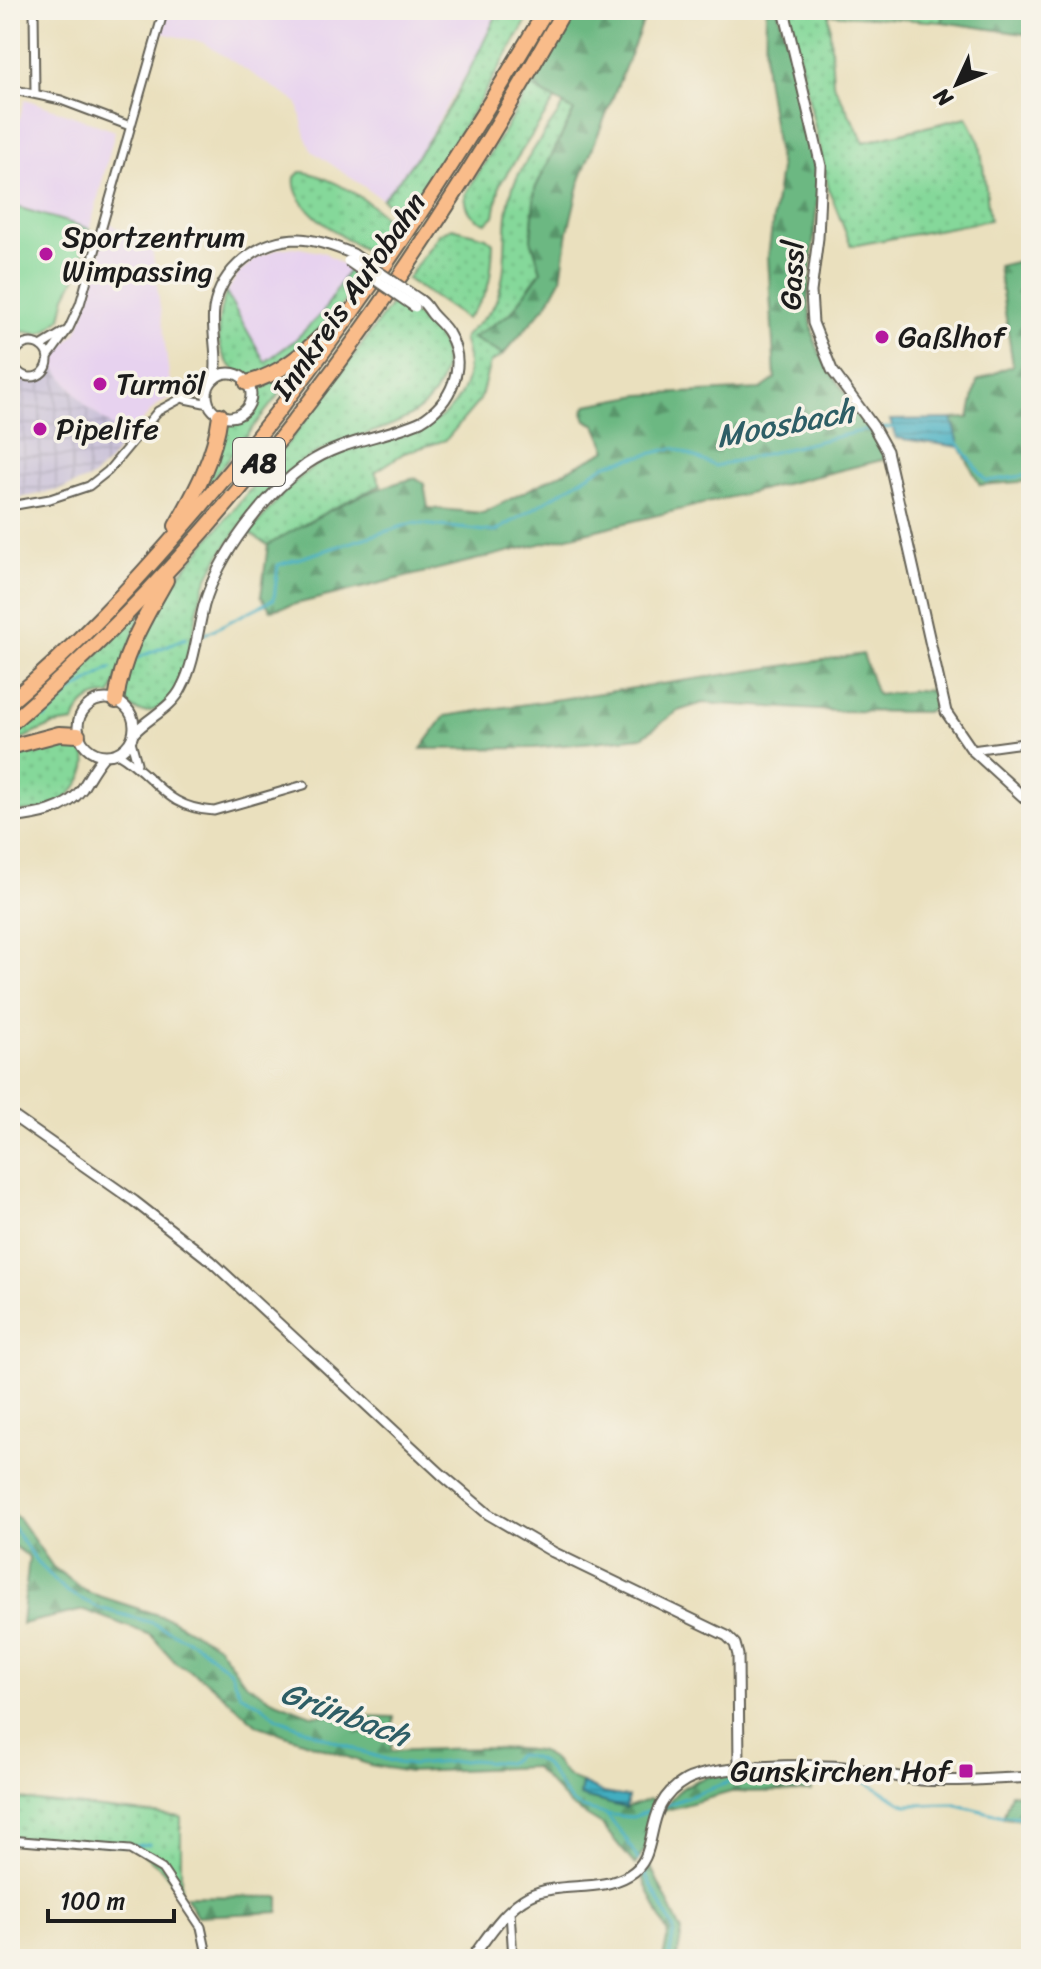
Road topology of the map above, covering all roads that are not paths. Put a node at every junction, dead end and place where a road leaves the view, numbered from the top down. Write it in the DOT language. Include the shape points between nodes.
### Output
graph roads {
  1 [pos="34,10"];
  2 [pos="164,10"];
  3 [pos="546,10"];
  4 [pos="564,10"];
  5 [pos="784,10"];
  6 [pos="10,89"];
  7 [pos="35,93"];
  8 [pos="130,126"];
  9 [pos="359,302"];
  10 [pos="66,331"];
  11 [pos="41,346"];
  12 [pos="216,348"];
  13 [pos="48,357"];
  14 [pos="228,373"];
  15 [pos="213,380"];
  16 [pos="247,383"];
  17 [pos="183,399"];
  18 [pos="209,404"];
  19 [pos="220,415"];
  20 [pos="10,506"];
  21 [pos="163,551"];
  22 [pos="182,554"];
  23 [pos="116,701"];
  24 [pos="10,702"];
  25 [pos="131,715"];
  26 [pos="153,716"];
  27 [pos="10,724"];
  28 [pos="78,735"];
  29 [pos="132,737"];
  30 [pos="1031,742"];
  31 [pos="10,747"];
  32 [pos="88,750"];
  33 [pos="972,750"];
  34 [pos="117,753"];
  35 [pos="104,756"];
  36 [pos="138,765"];
  37 [pos="90,773"];
  38 [pos="304,785"];
  39 [pos="1031,804"];
  40 [pos="10,818"];
  41 [pos="10,1114"];
  42 [pos="739,1769"];
  43 [pos="1031,1777"];
  44 [pos="10,1840"];
  45 [pos="510,1911"];
  46 [pos="208,1959"];
  47 [pos="471,1959"];
  48 [pos="513,1959"];
  1 -- 7 [label="street"];
  2 -- 8 [label="street"];
  3 -- 9 [label="highway, Innkreis Autobahn / A8" via="458,157"];
  4 -- 22 [label="highway, Innkreis Autobahn / A8" via="478,156 385,296"];
  5 -- 33 [label="street, Gassl" via="821,166 813,323 832,370 887,451 946,712"];
  6 -- 7 [label="street"];
  7 -- 8 [label="street"];
  8 -- 10 [label="street" via="80,304"];
  9 -- 16 [label="highway" via="291,362"];
  9 -- 21 [label="highway, Innkreis Autobahn / A8" via="249,449"];
  10 -- 11 [label="street"];
  10 -- 13 [label="street"];
  11 -- 13 [label="street"];
  11 -- 13 [label="street" via="28,343 19,348 17,368 37,375"];
  12 -- 14 [label="street"];
  12 -- 15 [label="street"];
  12 -- 26 [label="street, bridge" via="213,321 227,277 265,246 303,239 351,257 418,304 450,335 457,357 455,379 433,413 319,457 297,472 239,536 205,602 182,688"];
  14 -- 15 [label="street"];
  14 -- 16 [label="street"];
  15 -- 17 [label="street"];
  15 -- 18 [label="street"];
  16 -- 19 [label="street" via="251,397 245,411"];
  17 -- 18 [label="street"];
  17 -- 20 [label="street" via="158,411 89,486"];
  18 -- 19 [label="street"];
  19 -- 21 [label="highway" via="206,468"];
  21 -- 24 [label="highway, Innkreis Autobahn / A8" via="88,631"];
  22 -- 23 [label="highway" via="137,630"];
  22 -- 27 [label="highway, Innkreis Autobahn / A8" via="101,641"];
  23 -- 25 [label="street"];
  23 -- 28 [label="street" via="100,699 85,707"];
  25 -- 26 [label="street"];
  25 -- 29 [label="street"];
  26 -- 29 [label="street"];
  28 -- 31 [label="highway" via="59,734"];
  28 -- 32 [label="street"];
  29 -- 34 [label="street"];
  29 -- 36 [label="street"];
  30 -- 33 [label="street"];
  32 -- 35 [label="street"];
  32 -- 37 [label="street"];
  33 -- 39 [label="street"];
  34 -- 35 [label="street"];
  34 -- 36 [label="street"];
  35 -- 37 [label="street"];
  36 -- 38 [label="street" via="168,797 202,810"];
  37 -- 40 [label="street" via="63,805"];
  41 -- 42 [label="street" via="211,1261 488,1514 541,1546 731,1640 738,1655"];
  42 -- 43 [label="street" via="843,1767 922,1780"];
  42 -- 45 [label="street" via="712,1771 676,1787 656,1813 641,1866 628,1876 539,1892"];
  44 -- 46 [label="street" via="130,1850 162,1869 201,1927"];
  45 -- 47 [label="street"];
  45 -- 48 [label="street"];
}
